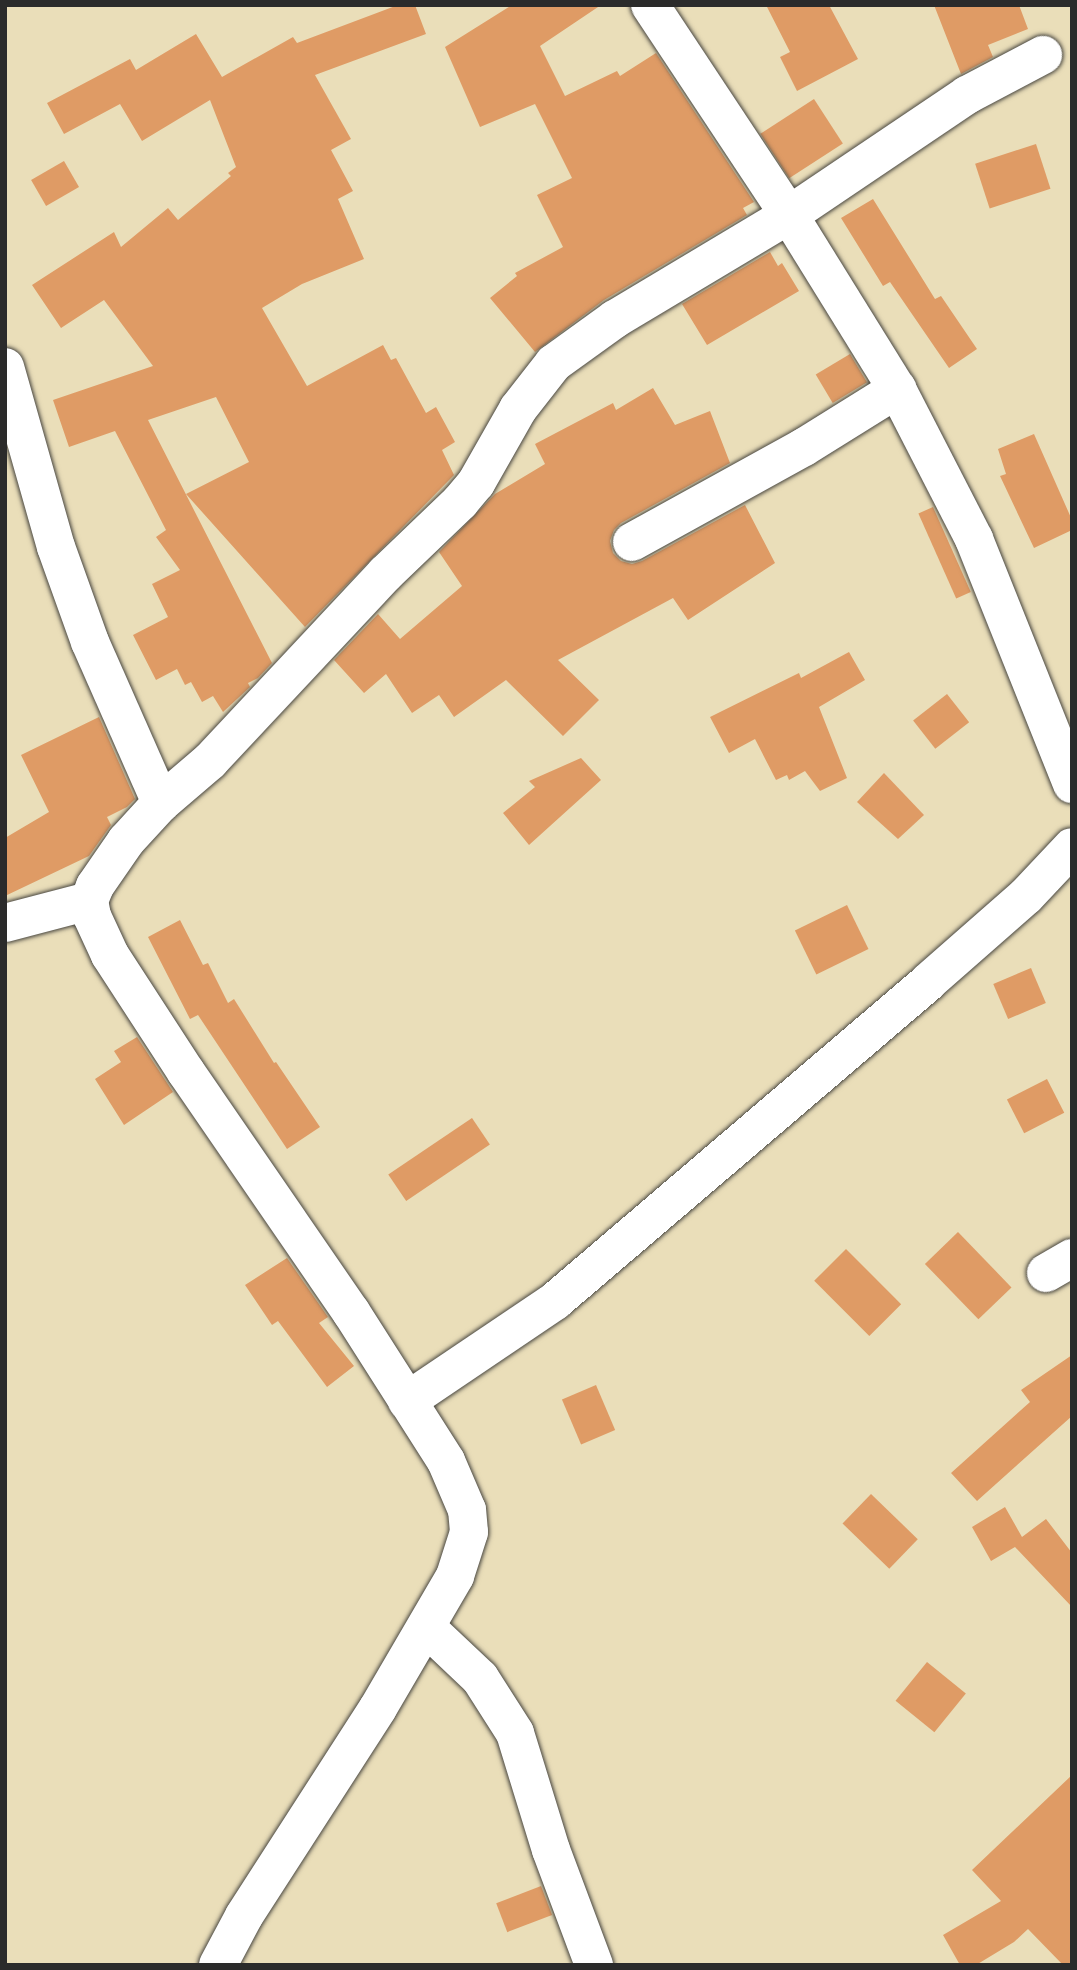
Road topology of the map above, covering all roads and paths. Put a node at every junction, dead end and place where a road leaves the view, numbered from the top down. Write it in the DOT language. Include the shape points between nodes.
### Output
graph roads {
  1 [pos="650,5"];
  2 [pos="1043,55"];
  3 [pos="789,215"];
  4 [pos="5,367"];
  5 [pos="898,389"];
  6 [pos="632,542"];
  7 [pos="1058,708"];
  8 [pos="1072,784"];
  9 [pos="161,803"];
  10 [pos="1072,847"];
  11 [pos="89,901"];
  12 [pos="5,923"];
  13 [pos="407,1401"];
  14 [pos="426,1627"];
  15 [pos="218,1965"];
  16 [pos="594,1965"];
  1 -- 3 [label="street"];
  2 -- 3 [label="street" via="967,95"];
  3 -- 5 [label="street"];
  3 -- 9 [label="street" via="615,319 554,363 533,386 460,502 385,574 210,761"];
  4 -- 9 [label="street" via="60,559 90,642"];
  5 -- 6 [label="street"];
  5 -- 7 [label="street"];
  7 -- 8 [label="street"];
  9 -- 11 [label="street" via="126,841"];
  10 -- 13 [label="street" via="1026,896 555,1301"];
  11 -- 12 [label="street"];
  11 -- 13 [label="street" via="97,930 122,975 299,1233"];
  13 -- 14 [label="street" via="446,1461 467,1510 469,1532 456,1576"];
  14 -- 15 [label="street" via="244,1916"];
  14 -- 16 [label="street" via="480,1678 515,1732 551,1850"];
}
